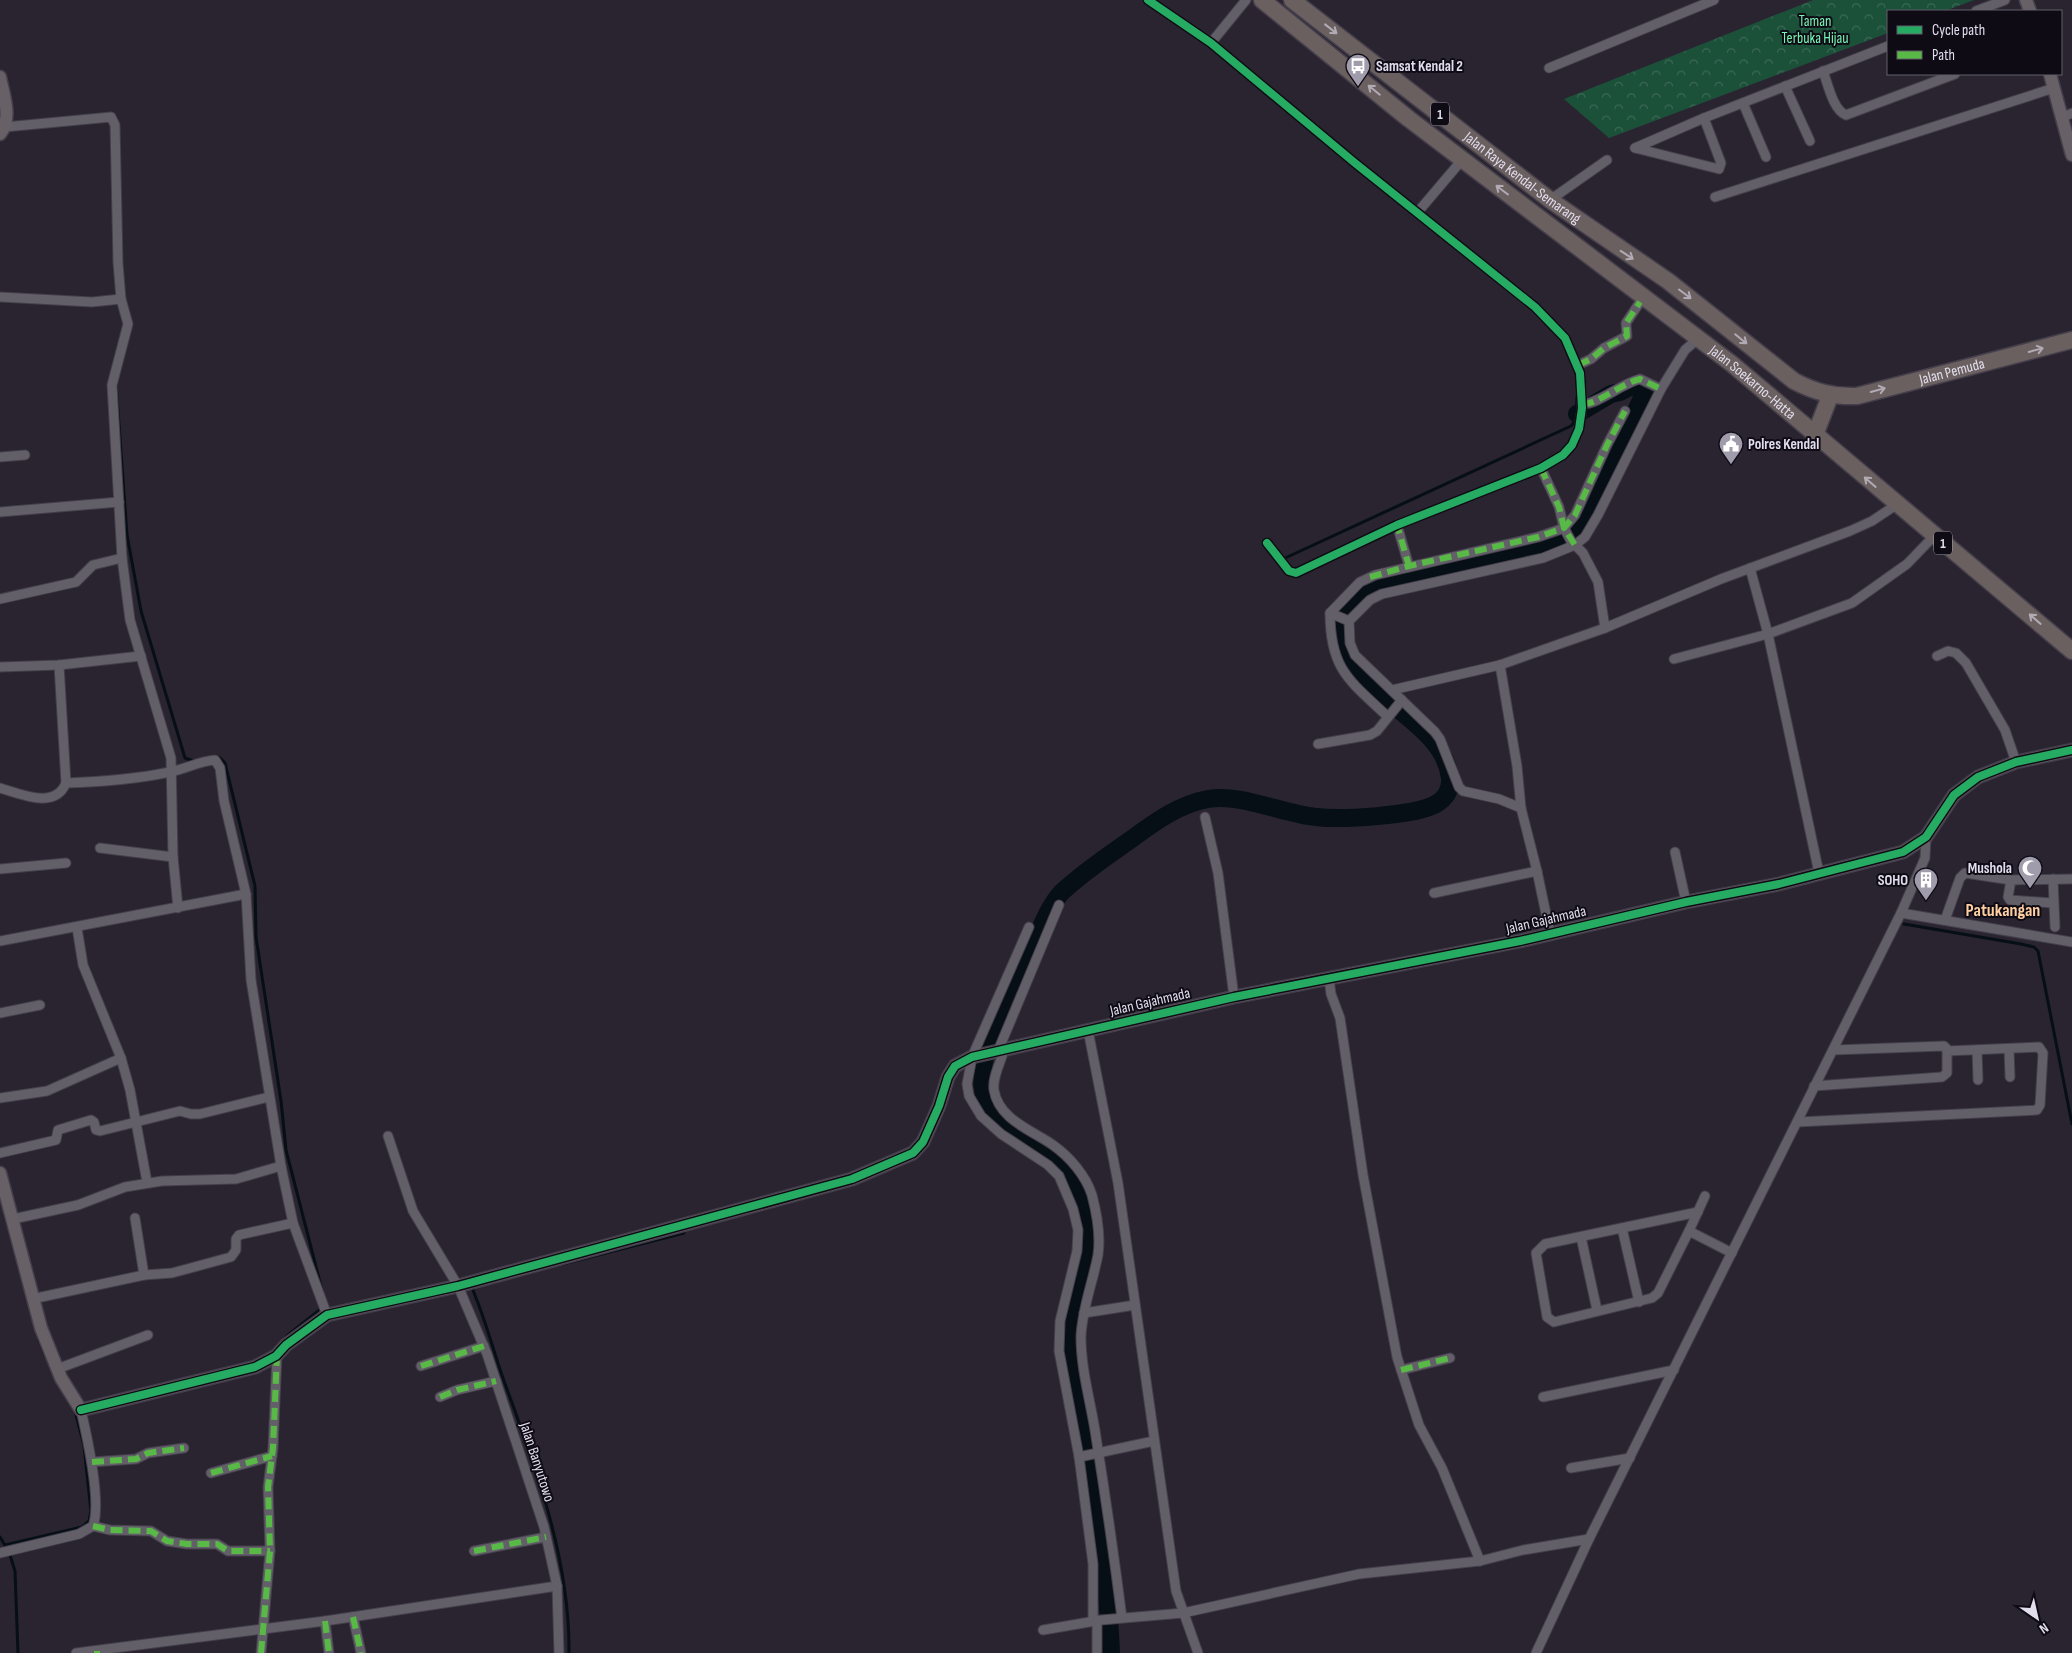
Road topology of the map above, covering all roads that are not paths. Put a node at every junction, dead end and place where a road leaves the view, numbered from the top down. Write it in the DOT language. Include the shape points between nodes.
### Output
graph roads {
  1 [pos="1148,0"];
  2 [pos="1246,0"];
  3 [pos="1262,0"];
  4 [pos="1292,0"];
  5 [pos="1714,0"];
  6 [pos="2005,0"];
  7 [pos="1980,10"];
  8 [pos="1211,43"];
  9 [pos="1887,46"];
  10 [pos="1549,68"];
  11 [pos="1823,71"];
  12 [pos="1952,75"];
  13 [pos="2050,75"];
  14 [pos="0,76"];
  15 [pos="1785,86"];
  16 [pos="2054,88"];
  17 [pos="1743,103"];
  18 [pos="2067,116"];
  19 [pos="1704,118"];
  20 [pos="2,130"];
  21 [pos="1810,141"];
  22 [pos="2072,156"];
  23 [pos="1766,157"];
  24 [pos="1462,160"];
  25 [pos="1607,160"];
  26 [pos="1715,197"];
  27 [pos="1550,200"];
  28 [pos="1417,213"];
  29 [pos="1541,219"];
  30 [pos="1588,227"];
  31 [pos="0,297"];
  32 [pos="121,299"];
  33 [pos="1648,306"];
  34 [pos="1689,337"];
  35 [pos="2072,340"];
  36 [pos="1578,365"];
  37 [pos="1658,388"];
  38 [pos="1830,396"];
  39 [pos="1582,409"];
  40 [pos="1625,410"];
  41 [pos="1815,435"];
  42 [pos="26,455"];
  43 [pos="0,457"];
  44 [pos="1541,468"];
  45 [pos="119,502"];
  46 [pos="1896,504"];
  47 [pos="0,512"];
  48 [pos="1397,525"];
  49 [pos="1565,529"];
  50 [pos="1934,536"];
  51 [pos="1267,543"];
  52 [pos="1573,543"];
  53 [pos="122,558"];
  54 [pos="1409,566"];
  55 [pos="1750,568"];
  56 [pos="0,599"];
  57 [pos="1332,613"];
  58 [pos="1348,620"];
  59 [pos="1605,628"];
  60 [pos="1768,634"];
  61 [pos="2072,651"];
  62 [pos="141,656"];
  63 [pos="1937,656"];
  64 [pos="1674,659"];
  65 [pos="59,665"];
  66 [pos="1500,665"];
  67 [pos="0,667"];
  68 [pos="1392,690"];
  69 [pos="1401,701"];
  70 [pos="1389,716"];
  71 [pos="1318,744"];
  72 [pos="2072,750"];
  73 [pos="2016,762"];
  74 [pos="172,772"];
  75 [pos="66,783"];
  76 [pos="0,788"];
  77 [pos="1521,808"];
  78 [pos="1205,817"];
  79 [pos="1926,837"];
  80 [pos="100,848"];
  81 [pos="1674,852"];
  82 [pos="172,857"];
  83 [pos="66,863"];
  84 [pos="0,869"];
  85 [pos="1537,871"];
  86 [pos="1820,873"];
  87 [pos="2072,879"];
  88 [pos="2011,880"];
  89 [pos="2053,880"];
  90 [pos="1434,893"];
  91 [pos="246,894"];
  92 [pos="1686,902"];
  93 [pos="2052,903"];
  94 [pos="1059,905"];
  95 [pos="178,908"];
  96 [pos="1901,913"];
  97 [pos="1945,920"];
  98 [pos="1029,927"];
  99 [pos="1549,927"];
  100 [pos="2055,927"];
  101 [pos="77,928"];
  102 [pos="0,941"];
  103 [pos="2072,942"];
  104 [pos="1330,987"];
  105 [pos="1234,997"];
  106 [pos="40,1005"];
  107 [pos="0,1013"];
  108 [pos="1090,1039"];
  109 [pos="2009,1049"];
  110 [pos="1833,1050"];
  111 [pos="1977,1050"];
  112 [pos="998,1051"];
  113 [pos="1947,1051"];
  114 [pos="121,1058"];
  115 [pos="972,1064"];
  116 [pos="2010,1077"];
  117 [pos="1978,1080"];
  118 [pos="1814,1086"];
  119 [pos="269,1097"];
  120 [pos="0,1098"];
  121 [pos="137,1121"];
  122 [pos="1798,1122"];
  123 [pos="388,1136"];
  124 [pos="0,1153"];
  125 [pos="281,1166"];
  126 [pos="0,1173"];
  127 [pos="147,1182"];
  128 [pos="1705,1196"];
  129 [pos="1698,1212"];
  130 [pos="135,1218"];
  131 [pos="13,1219"];
  132 [pos="293,1223"];
  133 [pos="1622,1228"];
  134 [pos="1689,1231"];
  135 [pos="1581,1237"];
  136 [pos="1732,1253"];
  137 [pos="144,1275"];
  138 [pos="458,1286"];
  139 [pos="32,1299"];
  140 [pos="1639,1302"];
  141 [pos="1136,1305"];
  142 [pos="324,1310"];
  143 [pos="1597,1310"];
  144 [pos="1084,1313"];
  145 [pos="148,1335"];
  146 [pos="484,1346"];
  147 [pos="275,1356"];
  148 [pos="1450,1358"];
  149 [pos="421,1366"];
  150 [pos="57,1369"];
  151 [pos="1401,1370"];
  152 [pos="1674,1370"];
  153 [pos="496,1381"];
  154 [pos="440,1397"];
  155 [pos="1542,1397"];
  156 [pos="81,1410"];
  157 [pos="1154,1441"];
  158 [pos="184,1448"];
  159 [pos="1097,1454"];
  160 [pos="1081,1456"];
  161 [pos="269,1457"];
  162 [pos="1630,1458"];
  163 [pos="92,1462"];
  164 [pos="1571,1468"];
  165 [pos="211,1473"];
  166 [pos="94,1526"];
  167 [pos="546,1537"];
  168 [pos="1590,1539"];
  169 [pos="268,1551"];
  170 [pos="474,1551"];
  171 [pos="5,1552"];
  172 [pos="1480,1561"];
  173 [pos="557,1586"];
  174 [pos="1183,1613"];
  175 [pos="353,1617"];
  176 [pos="1119,1619"];
  177 [pos="1097,1620"];
  178 [pos="325,1621"];
  179 [pos="261,1629"];
  180 [pos="1042,1630"];
  181 [pos="97,1652"];
  182 [pos="76,1653"];
  183 [pos="261,1653"];
  184 [pos="329,1653"];
  185 [pos="361,1653"];
  186 [pos="559,1653"];
  187 [pos="1097,1653"];
  188 [pos="1198,1653"];
  189 [pos="1536,1653"];
  1 -- 8 [label="street"];
  2 -- 8 [label="street"];
  24 -- 3 [label="highway, Jalan Raya Kendal-Semarang / 1, one-way"];
  4 -- 27 [label="highway, Jalan Raya Kendal-Semarang / 1, one-way"];
  5 -- 10 [label="street"];
  6 -- 7 [label="street"];
  8 -- 28 [label="street"];
  9 -- 11 [label="street"];
  11 -- 12 [label="street" via="1840,113 1846,115"];
  11 -- 15 [label="street"];
  13 -- 16 [label="street"];
  14 -- 20 [label="street" via="7,114"];
  15 -- 17 [label="street"];
  15 -- 21 [label="street"];
  16 -- 18 [label="street"];
  16 -- 26 [label="street"];
  17 -- 19 [label="street"];
  17 -- 23 [label="street"];
  18 -- 22 [label="street"];
  19 -- 19 [label="street" via="1652,141 1635,148 1719,169 1721,163"];
  20 -- 32 [label="street" via="110,117 115,125"];
  24 -- 28 [label="street"];
  29 -- 24 [label="highway, Jalan Raya Kendal-Semarang / 1, one-way"];
  25 -- 27 [label="street"];
  27 -- 30 [label="highway, Jalan Raya Kendal-Semarang / 1"];
  28 -- 36 [label="street" via="1535,307 1565,338"];
  29 -- 33 [label="highway, Jalan Soekarno-Hatta / 1"];
  30 -- 38 [label="highway, Jalan Soekarno-Hatta / 1, one-way" via="1668,281 1794,381"];
  31 -- 32 [label="street" via="92,302"];
  32 -- 45 [label="street" via="128,324 115,368 112,394"];
  33 -- 34 [label="highway, Jalan Soekarno-Hatta / 1"];
  33 -- 36 [label="street" via="1626,322 1627,336"];
  34 -- 37 [label="street" via="1685,350"];
  34 -- 41 [label="highway, Jalan Soekarno-Hatta / 1" via="1748,378"];
  38 -- 35 [label="highway, Jalan Pemuda / 1, one-way" via="1857,396"];
  36 -- 39 [label="street"];
  37 -- 39 [label="street" via="1640,379 1611,391"];
  37 -- 52 [label="street" via="1598,515 1585,537"];
  38 -- 41 [label="highway"];
  39 -- 44 [label="street" via="1572,445 1563,455"];
  40 -- 49 [label="street" via="1575,515"];
  46 -- 41 [label="highway, Jalan Soekarno-Hatta / 1, one-way"];
  42 -- 43 [label="street"];
  44 -- 48 [label="street"];
  44 -- 49 [label="street"];
  45 -- 47 [label="street"];
  45 -- 53 [label="street"];
  46 -- 50 [label="highway, Jalan Soekarno-Hatta / 1"];
  46 -- 55 [label="street" via="1850,531"];
  48 -- 51 [label="street" via="1296,573 1290,571"];
  48 -- 54 [label="street"];
  49 -- 52 [label="street"];
  49 -- 54 [label="street"];
  50 -- 60 [label="street" via="1907,564 1852,604"];
  61 -- 50 [label="highway, Jalan Soekarno-Hatta / 1, one-way"];
  52 -- 58 [label="street" via="1542,558 1382,594 1370,600"];
  52 -- 59 [label="street" via="1583,552 1598,582"];
  53 -- 56 [label="street" via="93,565 76,582"];
  53 -- 62 [label="street" via="129,614"];
  54 -- 57 [label="street" via="1360,582"];
  55 -- 59 [label="street"];
  55 -- 60 [label="street"];
  57 -- 58 [label="street"];
  57 -- 70 [label="street" via="1333,650 1338,664 1346,678"];
  58 -- 68 [label="street" via="1355,655"];
  59 -- 66 [label="street"];
  60 -- 64 [label="street"];
  60 -- 86 [label="street"];
  62 -- 65 [label="street"];
  62 -- 74 [label="street" via="171,758"];
  63 -- 73 [label="street" via="1948,651 1956,653 1966,663 2004,730"];
  65 -- 67 [label="street"];
  65 -- 75 [label="street"];
  66 -- 68 [label="street"];
  66 -- 77 [label="street"];
  68 -- 69 [label="street"];
  69 -- 70 [label="street"];
  69 -- 77 [label="street" via="1440,739 1458,787"];
  70 -- 71 [label="street" via="1370,735"];
  72 -- 73 [label="street, Jalan Gajahmada"];
  73 -- 79 [label="street, Jalan Gajahmada" via="1978,777 1954,794"];
  74 -- 75 [label="street"];
  74 -- 82 [label="street"];
  74 -- 91 [label="street" via="204,761 215,760 219,764 224,801"];
  75 -- 76 [label="street" via="58,796 50,798"];
  77 -- 85 [label="street"];
  78 -- 105 [label="street" via="1218,873"];
  79 -- 86 [label="street, Jalan Gajahmada" via="1903,852"];
  79 -- 96 [label="street" via="1925,858"];
  80 -- 82 [label="street"];
  81 -- 92 [label="street"];
  82 -- 95 [label="street"];
  83 -- 84 [label="street"];
  85 -- 90 [label="street"];
  85 -- 99 [label="street"];
  86 -- 92 [label="street, Jalan Gajahmada"];
  87 -- 89 [label="street"];
  88 -- 89 [label="street"];
  88 -- 93 [label="street" via="2010,900"];
  88 -- 97 [label="street" via="1965,873"];
  89 -- 93 [label="street"];
  91 -- 95 [label="street"];
  91 -- 119 [label="street" via="251,980"];
  92 -- 99 [label="street, Jalan Gajahmada"];
  93 -- 100 [label="street"];
  94 -- 112 [label="street"];
  95 -- 101 [label="street"];
  96 -- 97 [label="street"];
  96 -- 110 [label="street"];
  97 -- 103 [label="street"];
  98 -- 115 [label="street"];
  99 -- 104 [label="street, Jalan Gajahmada"];
  101 -- 102 [label="street"];
  101 -- 114 [label="street" via="83,965"];
  104 -- 105 [label="street, Jalan Gajahmada"];
  104 -- 151 [label="street" via="1340,1018 1363,1175"];
  105 -- 108 [label="street, Jalan Gajahmada"];
  106 -- 107 [label="street"];
  108 -- 112 [label="street, Jalan Gajahmada"];
  108 -- 141 [label="street" via="1118,1183"];
  109 -- 111 [label="street"];
  109 -- 116 [label="street"];
  109 -- 122 [label="street" via="2039,1047 2042,1050 2040,1105 2037,1110"];
  110 -- 113 [label="street" via="1944,1046"];
  110 -- 118 [label="street"];
  111 -- 113 [label="street"];
  111 -- 117 [label="street"];
  112 -- 115 [label="street, Jalan Gajahmada"];
  112 -- 144 [label="street" via="994,1089 998,1100 1016,1122 1065,1154 1091,1193 1098,1223 1098,1254"];
  113 -- 118 [label="street" via="1945,1077"];
  114 -- 120 [label="street" via="47,1091"];
  114 -- 121 [label="street"];
  115 -- 138 [label="street" via="955,1066 923,1142 900,1160 852,1179"];
  115 -- 160 [label="street" via="969,1096 981,1116 1000,1134 1059,1176 1073,1209 1078,1230 1077,1251 1060,1320 1059,1351"];
  118 -- 122 [label="street"];
  119 -- 121 [label="street" via="200,1114 180,1111"];
  119 -- 125 [label="street"];
  121 -- 124 [label="street" via="100,1131 91,1120 58,1130 56,1140"];
  121 -- 127 [label="street"];
  122 -- 136 [label="street"];
  123 -- 138 [label="street, Jalan Banyutowo" via="413,1211"];
  125 -- 127 [label="street" via="236,1178"];
  125 -- 132 [label="street"];
  126 -- 131 [label="street"];
  127 -- 131 [label="street" via="78,1205"];
  128 -- 129 [label="street"];
  129 -- 133 [label="street"];
  129 -- 134 [label="street"];
  130 -- 137 [label="street"];
  131 -- 139 [label="street"];
  132 -- 137 [label="street" via="239,1235 231,1257 172,1273"];
  132 -- 142 [label="street"];
  133 -- 135 [label="street"];
  133 -- 140 [label="street"];
  134 -- 136 [label="street"];
  134 -- 140 [label="street" via="1658,1293"];
  135 -- 143 [label="street"];
  135 -- 143 [label="street" via="1546,1244 1536,1253 1547,1317 1554,1322"];
  136 -- 152 [label="street"];
  137 -- 139 [label="street"];
  138 -- 142 [label="street"];
  138 -- 146 [label="street, Jalan Banyutowo"];
  139 -- 150 [label="street"];
  140 -- 143 [label="street"];
  141 -- 144 [label="street"];
  141 -- 157 [label="street"];
  142 -- 147 [label="street"];
  144 -- 159 [label="street" via="1081,1336 1083,1363"];
  145 -- 150 [label="street"];
  146 -- 149 [label="street"];
  146 -- 153 [label="street, Jalan Banyutowo"];
  147 -- 156 [label="street" via="256,1367 225,1376"];
  147 -- 161 [label="street"];
  148 -- 151 [label="street"];
  150 -- 156 [label="street"];
  151 -- 172 [label="street" via="1419,1425 1445,1476"];
  152 -- 155 [label="street"];
  152 -- 162 [label="street"];
  153 -- 154 [label="street"];
  153 -- 167 [label="street, Jalan Banyutowo"];
  156 -- 163 [label="street"];
  157 -- 159 [label="street"];
  157 -- 174 [label="street" via="1176,1591"];
  158 -- 163 [label="street" via="148,1453 136,1459"];
  159 -- 160 [label="street"];
  159 -- 176 [label="street"];
  160 -- 177 [label="street"];
  161 -- 165 [label="street"];
  161 -- 169 [label="street"];
  162 -- 164 [label="street"];
  162 -- 168 [label="street"];
  163 -- 166 [label="street"];
  166 -- 169 [label="street" via="110,1530 151,1531 167,1541 217,1544 225,1550"];
  166 -- 171 [label="street" via="79,1534"];
  167 -- 170 [label="street"];
  167 -- 173 [label="street, Jalan Banyutowo"];
  168 -- 172 [label="street"];
  168 -- 189 [label="street"];
  169 -- 179 [label="street"];
  172 -- 174 [label="street" via="1359,1574"];
  173 -- 175 [label="street"];
  173 -- 186 [label="street, Jalan Banyutowo"];
  174 -- 176 [label="street"];
  174 -- 188 [label="street"];
  175 -- 178 [label="street"];
  175 -- 185 [label="street"];
  176 -- 177 [label="street"];
  177 -- 180 [label="street"];
  177 -- 187 [label="street"];
  178 -- 179 [label="street"];
  178 -- 184 [label="street"];
  179 -- 181 [label="street"];
  179 -- 183 [label="street"];
  181 -- 182 [label="street"];
}
